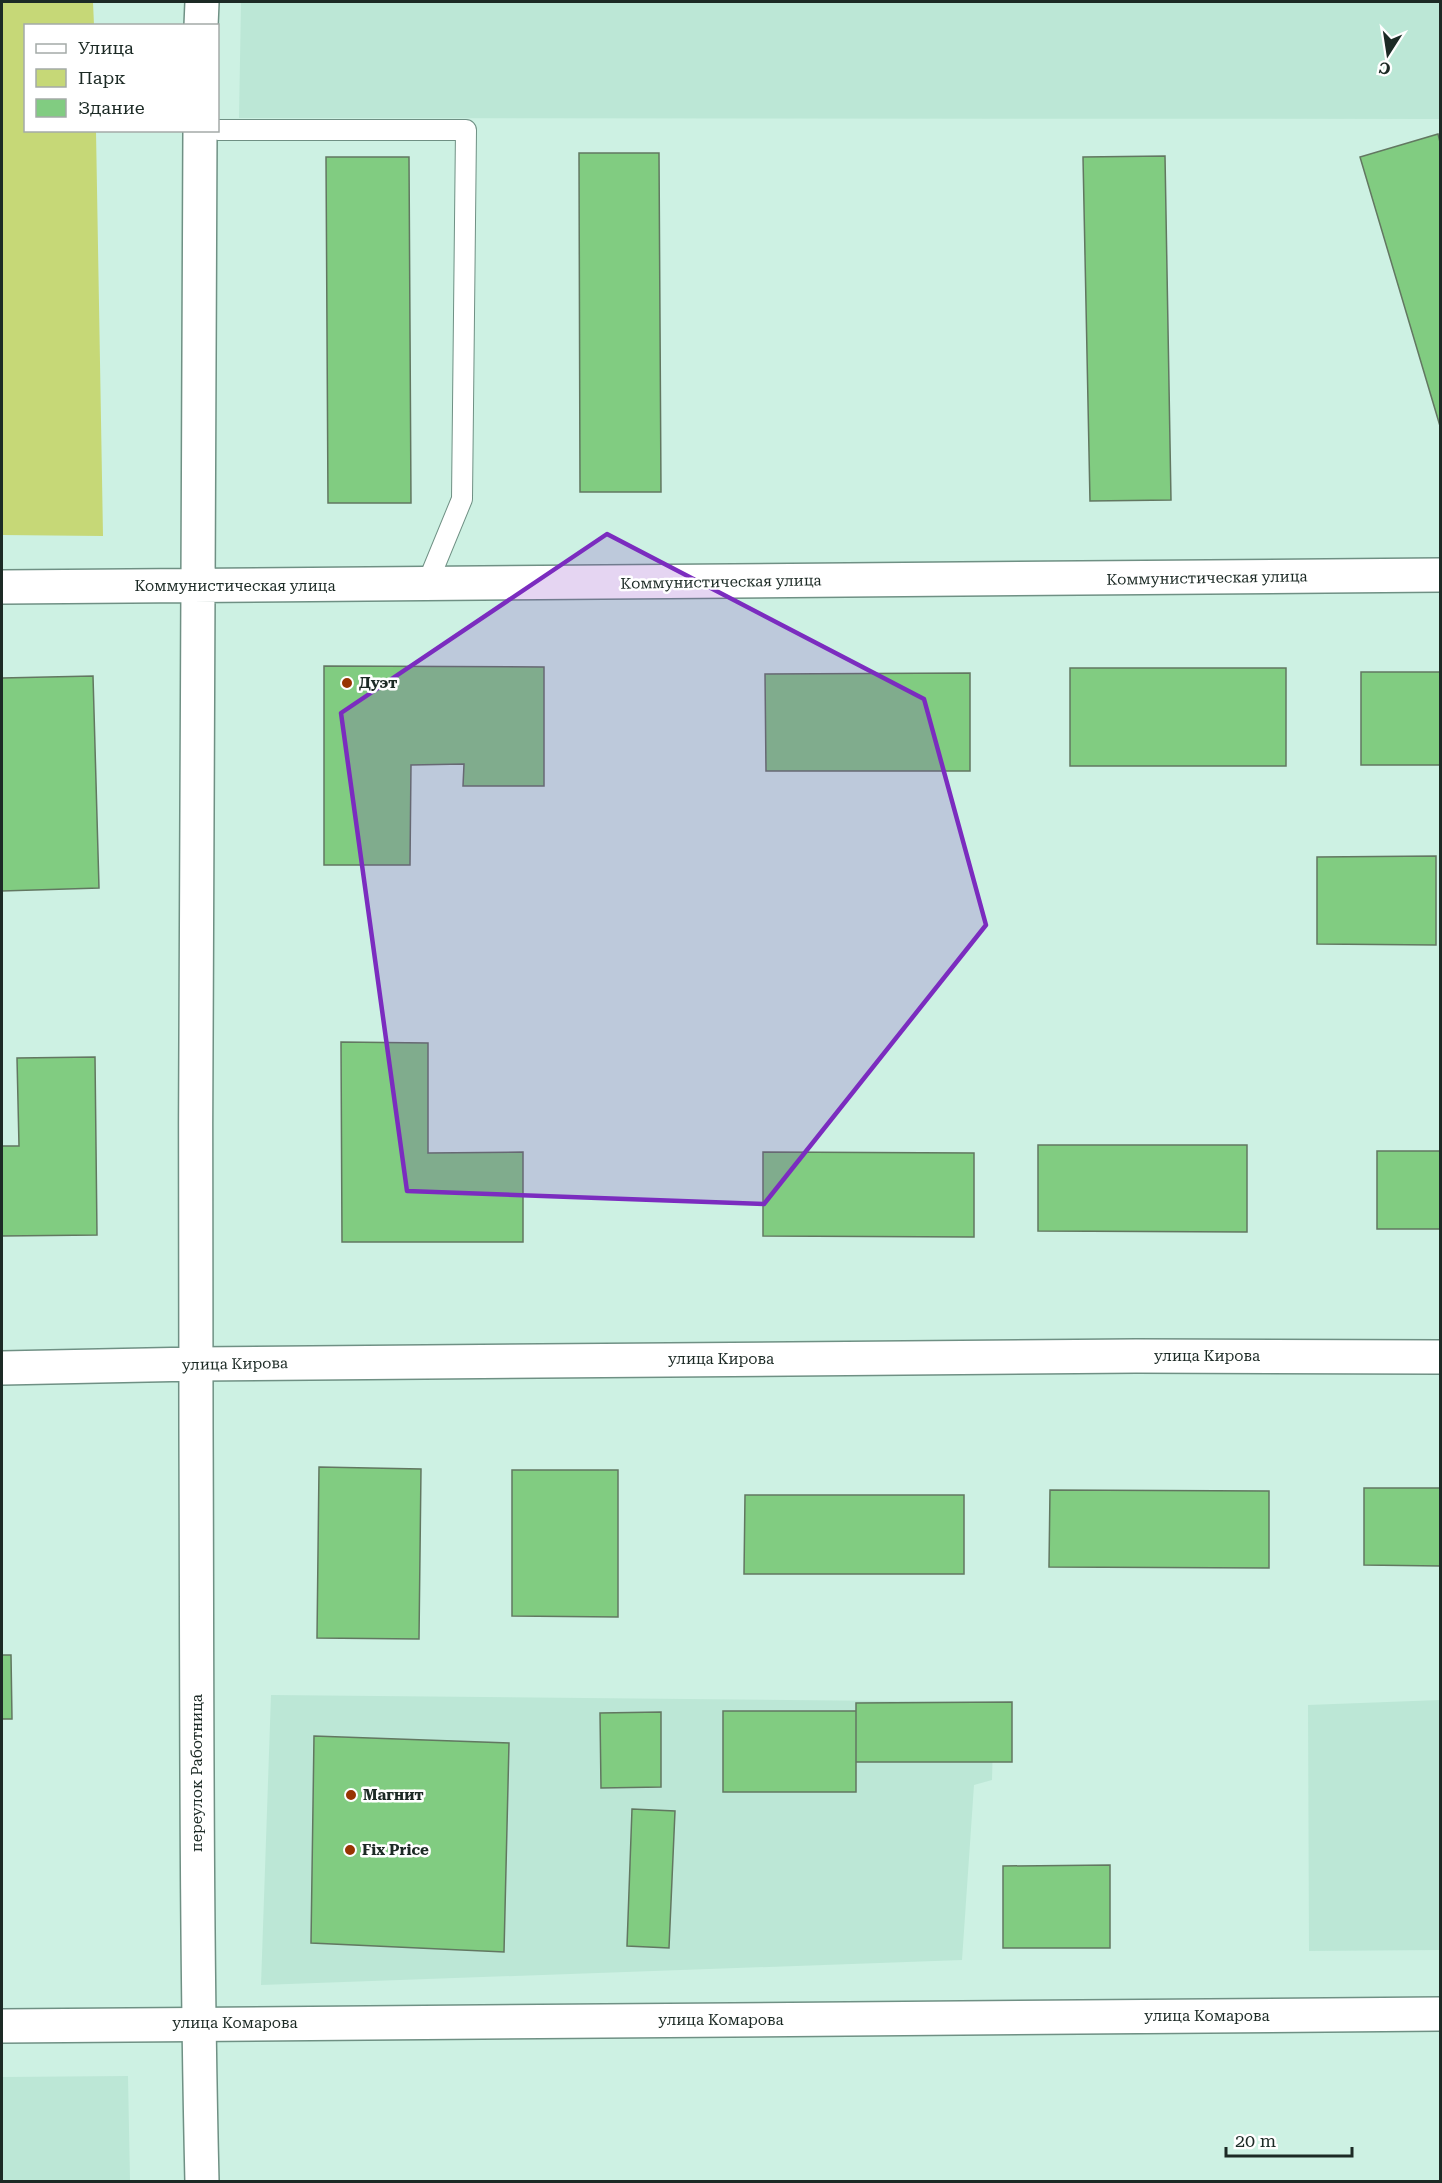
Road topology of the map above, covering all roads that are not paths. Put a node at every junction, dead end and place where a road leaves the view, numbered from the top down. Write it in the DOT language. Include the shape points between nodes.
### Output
graph roads {
  1 [pos="202,2"];
  2 [pos="201,24"];
  3 [pos="219,130"];
  4 [pos="200,132"];
  5 [pos="1440,576"];
  6 [pos="427,585"];
  7 [pos="196,586"];
  8 [pos="2,587"];
  9 [pos="1440,1357"];
  10 [pos="196,1364"];
  11 [pos="2,1368"];
  12 [pos="1440,2014"];
  13 [pos="198,2024"];
  14 [pos="2,2026"];
  15 [pos="202,2181"];
  1 -- 2 [label="street"];
  3 -- 6 [label="lane" via="466,130 462,499"];
  4 -- 7 [label="street, переулок Работница"];
  5 -- 6 [label="street, Коммунистическая улица"];
  6 -- 7 [label="street, Коммунистическая улица"];
  7 -- 8 [label="street, Коммунистическая улица"];
  7 -- 10 [label="street, переулок Работница"];
  9 -- 10 [label="street, улица Кирова"];
  10 -- 11 [label="street, улица Кирова"];
  10 -- 13 [label="street, переулок Работница"];
  12 -- 13 [label="street, улица Комарова"];
  13 -- 14 [label="street, улица Комарова"];
  13 -- 15 [label="street, переулок Работница"];
}
